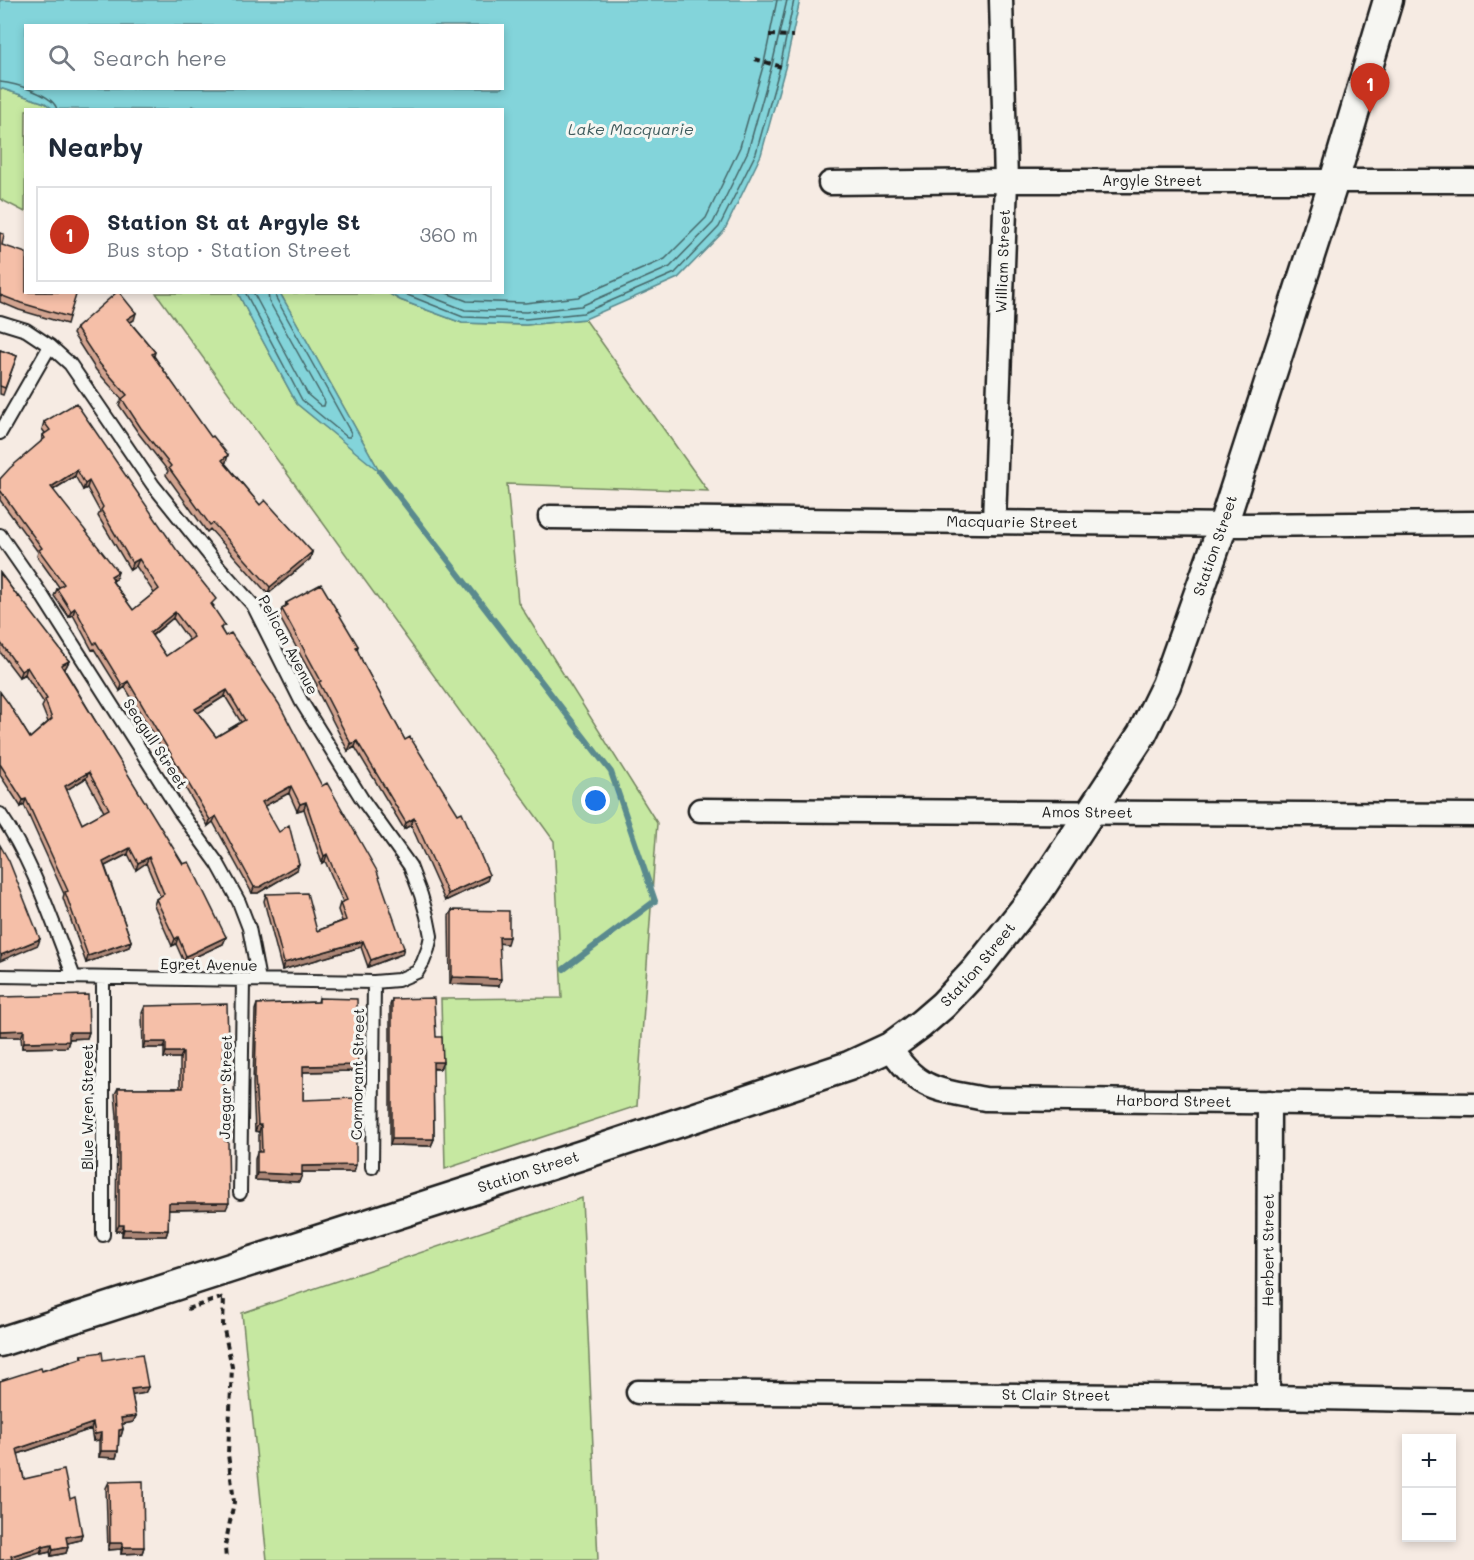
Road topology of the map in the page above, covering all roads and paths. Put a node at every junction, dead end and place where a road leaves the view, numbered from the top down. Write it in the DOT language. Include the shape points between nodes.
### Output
graph roads {
  1 [pos="1001,0"];
  2 [pos="1388,0"];
  3 [pos="769,35"];
  4 [pos="793,36"];
  5 [pos="755,59"];
  6 [pos="786,68"];
  7 [pos="1006,181"];
  8 [pos="1334,181"];
  9 [pos="1474,181"];
  10 [pos="830,183"];
  11 [pos="0,322"];
  12 [pos="50,346"];
  13 [pos="0,433"];
  14 [pos="550,517"];
  15 [pos="994,522"];
  16 [pos="1474,524"];
  17 [pos="1223,525"];
  18 [pos="0,535"];
  19 [pos="700,810"];
  20 [pos="1092,812"];
  21 [pos="0,814"];
  22 [pos="1474,814"];
  23 [pos="417,972"];
  24 [pos="0,976"];
  25 [pos="74,977"];
  26 [pos="103,979"];
  27 [pos="243,980"];
  28 [pos="259,980"];
  29 [pos="374,982"];
  30 [pos="890,1047"];
  31 [pos="1269,1102"];
  32 [pos="1474,1105"];
  33 [pos="372,1167"];
  34 [pos="240,1194"];
  35 [pos="103,1235"];
  36 [pos="224,1297"];
  37 [pos="0,1342"];
  38 [pos="638,1392"];
  39 [pos="1268,1397"];
  40 [pos="1474,1401"];
  41 [pos="226,1560"];
  1 -- 7 [label="street, William Street"];
  2 -- 8 [label="street, Station Street"];
  3 -- 4 [label="path"];
  5 -- 6 [label="path"];
  7 -- 8 [label="street, Argyle Street"];
  7 -- 10 [label="street, Argyle Street"];
  7 -- 15 [label="street, William Street"];
  8 -- 9 [label="street, Argyle Street"];
  8 -- 17 [label="street, Station Street"];
  11 -- 12 [label="lane, Pelican Avenue" via="26,330"];
  12 -- 13 [label="lane"];
  12 -- 23 [label="lane, Pelican Avenue" via="70,364 153,485 253,605 301,701 410,867 431,936"];
  14 -- 15 [label="street, Macquarie Street"];
  15 -- 17 [label="street, Macquarie Street"];
  16 -- 17 [label="street, Macquarie Street"];
  17 -- 20 [label="street, Station Street" via="1166,685 1142,734"];
  18 -- 28 [label="lane, Seagull Street" via="218,864 249,928"];
  19 -- 20 [label="street, Amos Street"];
  20 -- 22 [label="street, Amos Street"];
  20 -- 30 [label="street, Station Street" via="1038,892 976,970 943,1005"];
  21 -- 25 [label="lane" via="29,865"];
  23 -- 29 [label="lane, Egret Avenue" via="398,980"];
  24 -- 25 [label="lane, Egret Avenue"];
  25 -- 26 [label="lane, Egret Avenue"];
  26 -- 27 [label="lane, Egret Avenue"];
  26 -- 35 [label="lane, Blue Wren Street"];
  27 -- 28 [label="lane, Egret Avenue"];
  27 -- 34 [label="lane, Jaegar Street"];
  28 -- 29 [label="lane, Egret Avenue"];
  29 -- 33 [label="lane, Cormorant Street"];
  30 -- 31 [label="street, Harbord Street" via="906,1071 926,1085 985,1099"];
  30 -- 37 [label="street, Station Street" via="849,1066 740,1104"];
  31 -- 32 [label="street, Harbord Street"];
  31 -- 39 [label="street, Herbert Street"];
  36 -- 41 [label="path" via="223,1325 232,1367 228,1454 234,1502"];
  38 -- 39 [label="street, St Clair Street"];
  39 -- 40 [label="street, St Clair Street"];
}
